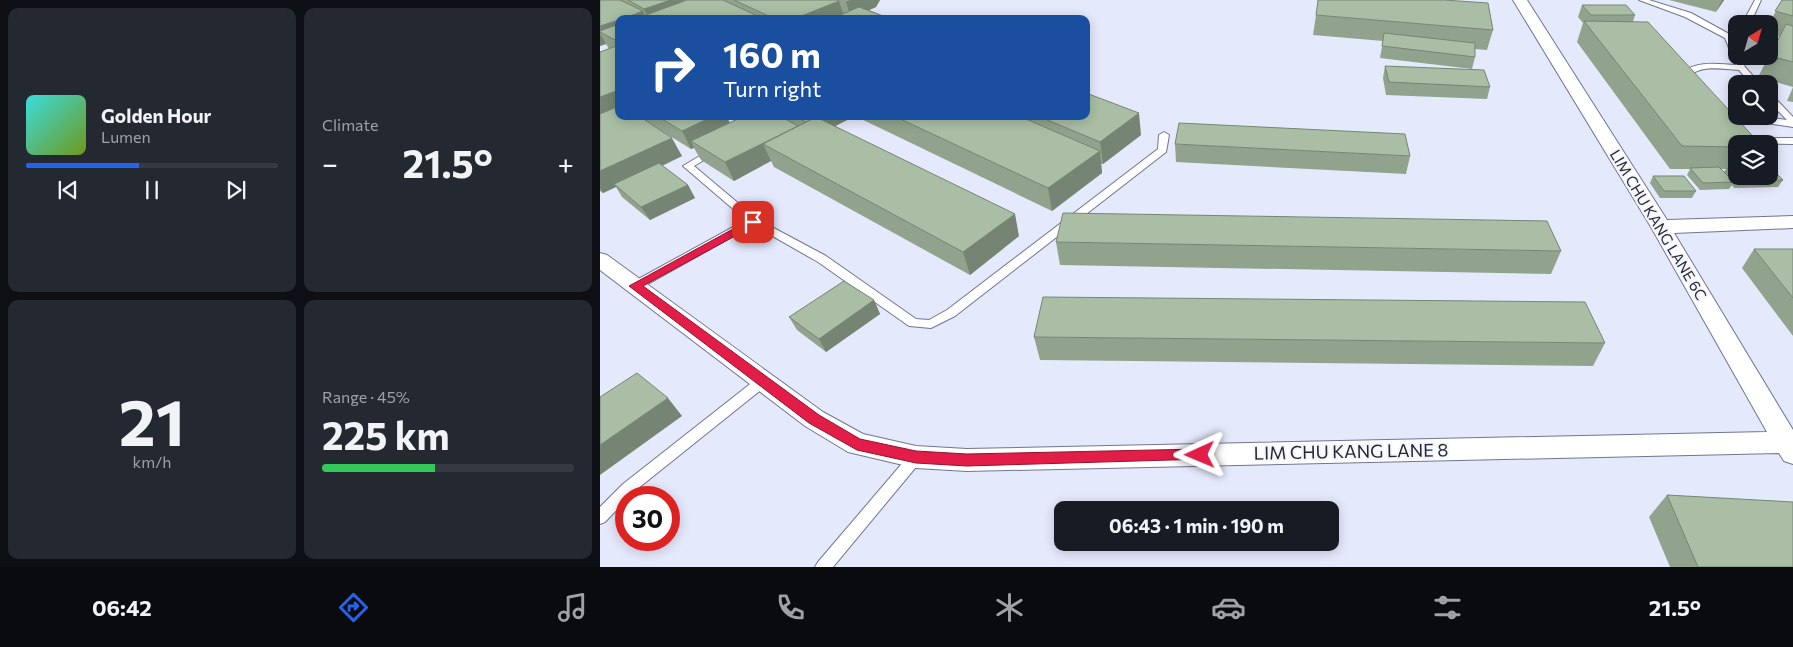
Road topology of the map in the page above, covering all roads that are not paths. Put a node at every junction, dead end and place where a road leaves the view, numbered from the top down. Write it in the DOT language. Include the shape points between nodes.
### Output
graph roads {
  1 [pos="1520,0"];
  2 [pos="1642,0"];
  3 [pos="1758,0"];
  4 [pos="1750,15"];
  5 [pos="1728,37"];
  6 [pos="1778,38"];
  7 [pos="1793,42"];
  8 [pos="1740,65"];
  9 [pos="1741,68"];
  10 [pos="1748,75"];
  11 [pos="1694,86"];
  12 [pos="1778,107"];
  13 [pos="1778,121"];
  14 [pos="1793,123"];
  15 [pos="1164,135"];
  16 [pos="1778,141"];
  17 [pos="1793,141"];
  18 [pos="720,147"];
  19 [pos="753,222"];
  20 [pos="1793,222"];
  21 [pos="1661,227"];
  22 [pos="600,260"];
  23 [pos="635,286"];
  24 [pos="763,381"];
  25 [pos="1790,448"];
  26 [pos="916,457"];
  27 [pos="600,517"];
  28 [pos="823,567"];
  1 -- 21 [label="street, LIM CHU KANG LANE 6C"];
  2 -- 5 [label="lane" via="1688,15"];
  3 -- 4 [label="lane"];
  6 -- 7 [label="lane"];
  8 -- 9 [label="lane"];
  9 -- 10 [label="lane"];
  9 -- 11 [label="lane" via="1707,66 1692,69 1686,74"];
  12 -- 14 [label="lane"];
  13 -- 14 [label="lane"];
  15 -- 19 [label="lane" via="1162,150 951,313 931,324 913,323 822,259"];
  16 -- 17 [label="lane"];
  18 -- 19 [label="lane" via="688,166"];
  19 -- 23 [label="lane"];
  20 -- 21 [label="street"];
  21 -- 25 [label="street, LIM CHU KANG LANE 6C"];
  22 -- 23 [label="street, LIM CHU KANG LANE 8"];
  23 -- 24 [label="street, LIM CHU KANG LANE 8"];
  24 -- 26 [label="street, LIM CHU KANG LANE 8" via="814,419 857,444"];
  24 -- 27 [label="lane" via="628,488"];
  25 -- 26 [label="street, LIM CHU KANG LANE 8" via="977,460"];
  26 -- 28 [label="lane"];
}
